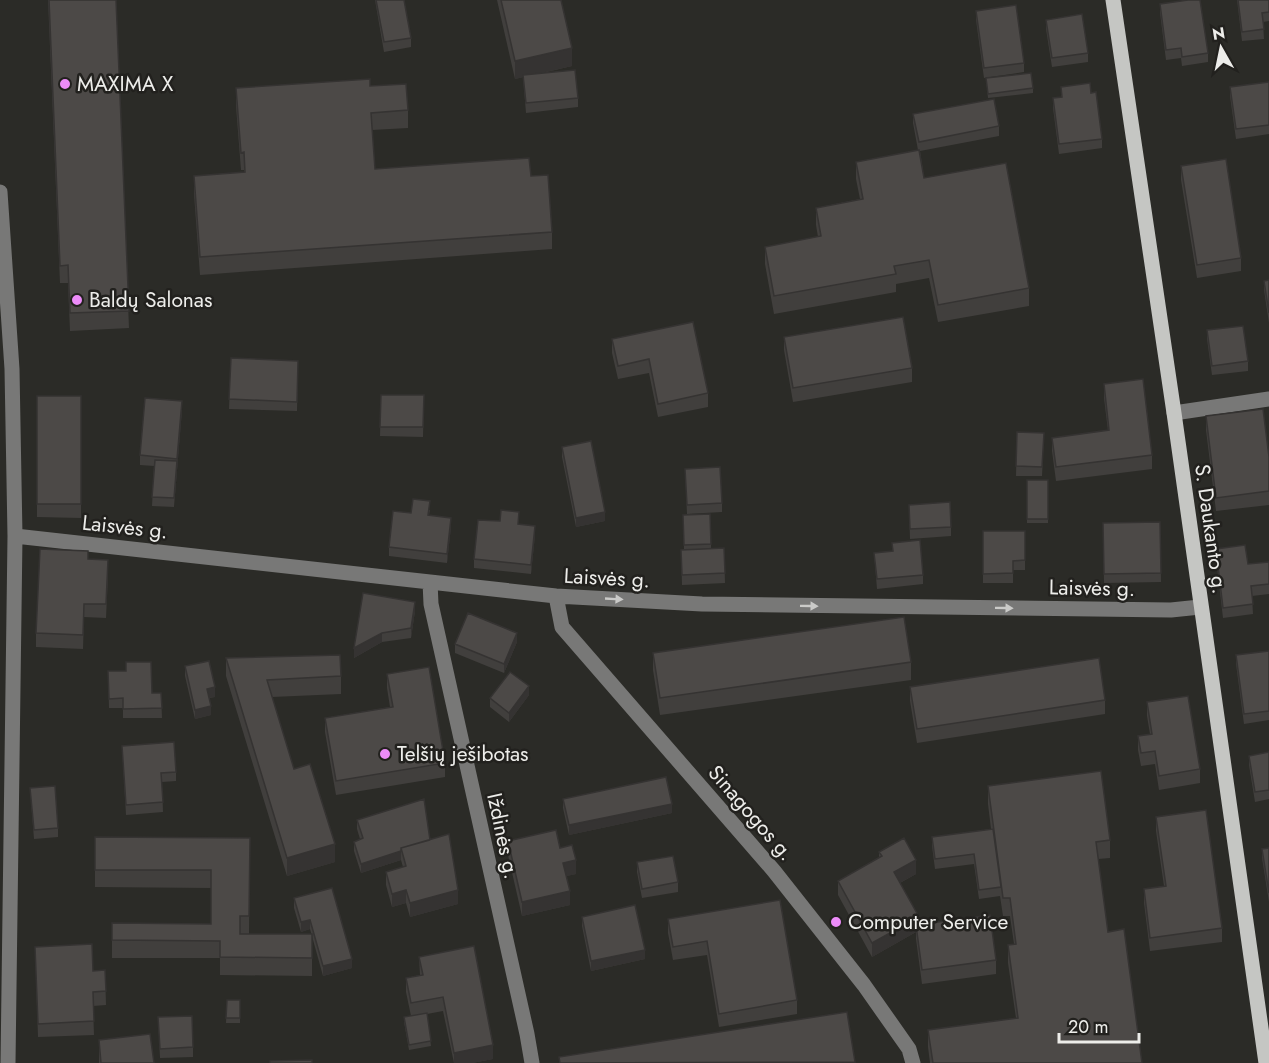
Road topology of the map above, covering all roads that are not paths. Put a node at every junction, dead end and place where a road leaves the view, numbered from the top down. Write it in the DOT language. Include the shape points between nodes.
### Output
graph roads {
  1 [pos="1113,0"];
  2 [pos="0,192"];
  3 [pos="1,227"];
  4 [pos="1269,399"];
  5 [pos="1174,413"];
  6 [pos="15,536"];
  7 [pos="430,582"];
  8 [pos="556,596"];
  9 [pos="1200,607"];
  10 [pos="8,1063"];
  11 [pos="532,1063"];
  12 [pos="913,1063"];
  13 [pos="1266,1063"];
  1 -- 5 [label="main road, S. Daukanto g."];
  2 -- 3 [label="street"];
  3 -- 6 [label="street" via="12,369"];
  4 -- 5 [label="street"];
  5 -- 9 [label="main road, S. Daukanto g."];
  6 -- 7 [label="street, Laisvės g."];
  6 -- 10 [label="street"];
  7 -- 8 [label="street, Laisvės g."];
  7 -- 11 [label="street, Iždinės g." via="430,604"];
  8 -- 9 [label="street, Laisvės g., one-way" via="702,604 1172,610"];
  8 -- 12 [label="street, Sinagogos g." via="562,627 774,871 883,1012 909,1049"];
  9 -- 13 [label="main road, S. Daukanto g."];
}
